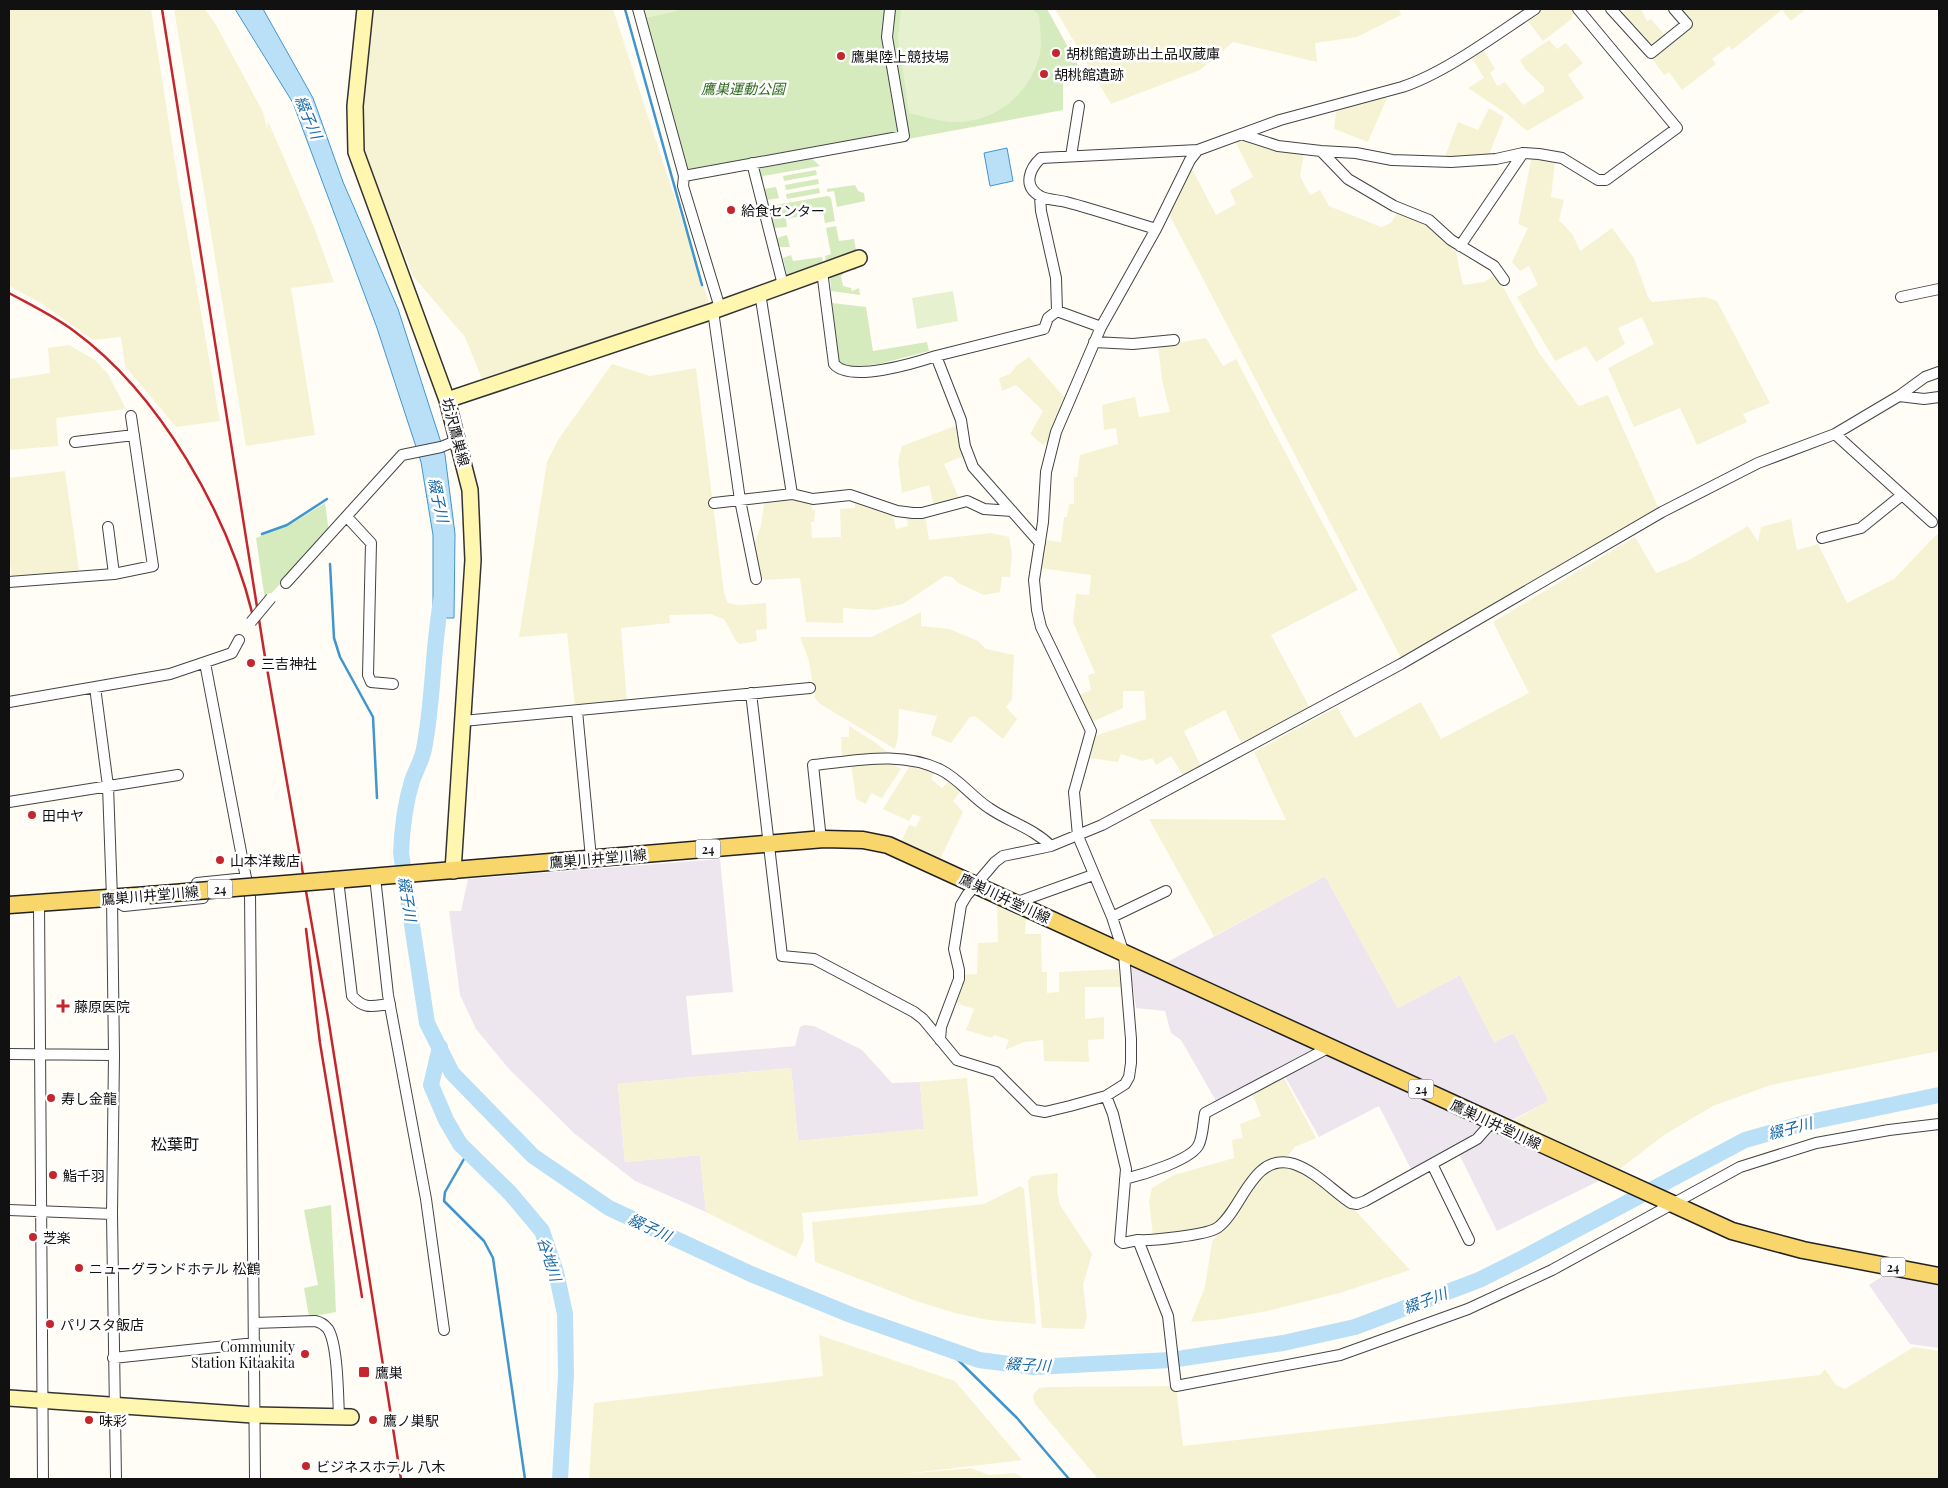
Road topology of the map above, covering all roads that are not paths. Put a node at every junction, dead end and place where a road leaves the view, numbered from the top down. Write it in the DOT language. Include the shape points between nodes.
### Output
graph roads {
  1 [pos="365,9"];
  2 [pos="638,9"];
  3 [pos="890,9"];
  4 [pos="1535,9"];
  5 [pos="1578,9"];
  6 [pos="1611,9"];
  7 [pos="1674,9"];
  8 [pos="1079,106"];
  9 [pos="1241,134"];
  10 [pos="1198,150"];
  11 [pos="1321,151"];
  12 [pos="1523,153"];
  13 [pos="1071,156"];
  14 [pos="752,163"];
  15 [pos="684,176"];
  16 [pos="1040,197"];
  17 [pos="1156,229"];
  18 [pos="1460,246"];
  19 [pos="859,258"];
  20 [pos="822,271"];
  21 [pos="1504,280"];
  22 [pos="783,285"];
  23 [pos="1939,289"];
  24 [pos="760,293"];
  25 [pos="1901,297"];
  26 [pos="717,309"];
  27 [pos="1057,311"];
  28 [pos="1101,327"];
  29 [pos="1174,340"];
  30 [pos="1094,342"];
  31 [pos="936,356"];
  32 [pos="1939,372"];
  33 [pos="1899,396"];
  34 [pos="1939,397"];
  35 [pos="447,400"];
  36 [pos="131,416"];
  37 [pos="1835,434"];
  38 [pos="134,435"];
  39 [pos="75,442"];
  40 [pos="454,442"];
  41 [pos="792,494"];
  42 [pos="1902,494"];
  43 [pos="740,500"];
  44 [pos="714,503"];
  45 [pos="1012,511"];
  46 [pos="347,517"];
  47 [pos="1932,522"];
  48 [pos="108,527"];
  49 [pos="1822,538"];
  50 [pos="1040,543"];
  51 [pos="114,574"];
  52 [pos="756,579"];
  53 [pos="9,580"];
  54 [pos="286,584"];
  55 [pos="270,598"];
  56 [pos="251,622"];
  57 [pos="239,640"];
  58 [pos="204,663"];
  59 [pos="393,684"];
  60 [pos="95,687"];
  61 [pos="810,688"];
  62 [pos="750,693"];
  63 [pos="9,702"];
  64 [pos="577,711"];
  65 [pos="463,721"];
  66 [pos="178,775"];
  67 [pos="108,786"];
  68 [pos="9,802"];
  69 [pos="1078,836"];
  70 [pos="821,840"];
  71 [pos="768,844"];
  72 [pos="1051,846"];
  73 [pos="591,858"];
  74 [pos="453,872"];
  75 [pos="1093,875"];
  76 [pos="378,877"];
  77 [pos="246,878"];
  78 [pos="336,884"];
  79 [pos="976,884"];
  80 [pos="1166,891"];
  81 [pos="250,893"];
  82 [pos="112,898"];
  83 [pos="39,902"];
  84 [pos="1015,903"];
  85 [pos="9,904"];
  86 [pos="1112,917"];
  87 [pos="1124,954"];
  88 [pos="390,1004"];
  89 [pos="940,1040"];
  90 [pos="1330,1047"];
  91 [pos="9,1054"];
  92 [pos="40,1055"];
  93 [pos="114,1055"];
  94 [pos="1106,1096"];
  95 [pos="1492,1122"];
  96 [pos="1939,1124"];
  97 [pos="1432,1164"];
  98 [pos="1125,1179"];
  99 [pos="1670,1202"];
  100 [pos="9,1210"];
  101 [pos="40,1211"];
  102 [pos="112,1214"];
  103 [pos="1138,1240"];
  104 [pos="1469,1240"];
  105 [pos="1939,1276"];
  106 [pos="254,1323"];
  107 [pos="444,1330"];
  108 [pos="255,1342"];
  109 [pos="113,1358"];
  110 [pos="9,1398"];
  111 [pos="41,1400"];
  112 [pos="113,1404"];
  113 [pos="253,1415"];
  114 [pos="345,1417"];
  115 [pos="42,1479"];
  116 [pos="116,1479"];
  117 [pos="255,1479"];
  1 -- 35 [label="main road, 坊沢鷹巣線" via="355,106 356,152"];
  2 -- 15 [label="street"];
  3 -- 14 [label="street" via="887,37 904,136"];
  4 -- 9 [label="street" via="1418,82"];
  5 -- 12 [label="street" via="1677,128 1606,180 1598,180 1562,158"];
  6 -- 7 [label="street" via="1651,53 1687,24"];
  8 -- 13 [label="street"];
  9 -- 10 [label="street"];
  9 -- 11 [label="street" via="1278,146"];
  10 -- 13 [label="street"];
  10 -- 17 [label="street"];
  11 -- 12 [label="street" via="1392,160 1451,162 1496,159"];
  11 -- 18 [label="street" via="1348,178 1394,206 1429,220"];
  12 -- 18 [label="street"];
  13 -- 16 [label="street" via="1041,158 1031,167 1028,180"];
  14 -- 15 [label="street"];
  14 -- 22 [label="street"];
  15 -- 26 [label="street" via="683,186"];
  16 -- 17 [label="street" via="1058,199"];
  16 -- 27 [label="street" via="1056,278"];
  17 -- 28 [label="street"];
  18 -- 21 [label="street" via="1494,266"];
  19 -- 20 [label="main road"];
  20 -- 22 [label="main road"];
  20 -- 31 [label="street" via="834,364 838,370 850,373 880,370"];
  22 -- 24 [label="main road"];
  23 -- 25 [label="street"];
  24 -- 26 [label="main road"];
  24 -- 41 [label="street"];
  26 -- 35 [label="main road"];
  26 -- 43 [label="street"];
  27 -- 28 [label="street"];
  27 -- 31 [label="street" via="1048,318 1044,330"];
  28 -- 30 [label="street"];
  29 -- 30 [label="street" via="1133,344"];
  30 -- 50 [label="street" via="1061,417 1050,452"];
  31 -- 45 [label="street" via="961,420 970,461"];
  32 -- 33 [label="street" via="1924,377"];
  33 -- 34 [label="street"];
  33 -- 37 [label="street"];
  35 -- 40 [label="main road, 坊沢鷹巣線"];
  36 -- 38 [label="street"];
  37 -- 42 [label="street"];
  37 -- 69 [label="street" via="1758,463 1662,512 1401,664"];
  38 -- 39 [label="street"];
  38 -- 51 [label="street" via="153,566"];
  40 -- 46 [label="street" via="402,455"];
  40 -- 65 [label="main road, 坊沢鷹巣線" via="470,490 473,532"];
  41 -- 43 [label="street"];
  41 -- 45 [label="street" via="813,499 850,495 913,513 967,501 984,509"];
  42 -- 47 [label="street"];
  42 -- 49 [label="street" via="1861,528"];
  43 -- 44 [label="street"];
  43 -- 52 [label="street"];
  45 -- 50 [label="street"];
  46 -- 54 [label="street"];
  46 -- 59 [label="street" via="371,543 368,674 371,682"];
  48 -- 51 [label="street"];
  50 -- 69 [label="street" via="1034,580 1037,610 1057,663 1091,731 1074,792"];
  51 -- 53 [label="street"];
  55 -- 56 [label="street, bridge"];
  57 -- 58 [label="street" via="232,653"];
  58 -- 60 [label="street" via="170,674"];
  58 -- 77 [label="street"];
  60 -- 63 [label="street"];
  60 -- 67 [label="street"];
  61 -- 62 [label="street"];
  62 -- 64 [label="street"];
  62 -- 71 [label="street"];
  64 -- 65 [label="street"];
  64 -- 73 [label="street"];
  65 -- 74 [label="main road, 坊沢鷹巣線"];
  66 -- 67 [label="street"];
  67 -- 68 [label="street"];
  67 -- 82 [label="street"];
  69 -- 72 [label="street"];
  69 -- 75 [label="street"];
  70 -- 71 [label="main road, 鷹巣川井堂川線 / 24"];
  70 -- 72 [label="street" via="813,765 893,757 942,770 988,808 1041,836"];
  70 -- 79 [label="main road, 鷹巣川井堂川線 / 24" via="846,838 888,845"];
  71 -- 73 [label="main road, 鷹巣川井堂川線 / 24"];
  71 -- 89 [label="street" via="782,956 814,959 888,998 923,1019"];
  72 -- 79 [label="street" via="1003,856"];
  73 -- 74 [label="main road, 鷹巣川井堂川線 / 24"];
  74 -- 76 [label="main road, 鷹巣川井堂川線 / 24"];
  75 -- 84 [label="street"];
  75 -- 86 [label="street"];
  76 -- 78 [label="main road, 鷹巣川井堂川線 / 24"];
  76 -- 88 [label="street"];
  77 -- 81 [label="street"];
  77 -- 82 [label="street" via="120,891"];
  78 -- 82 [label="main road, 鷹巣川井堂川線 / 24, bridge"];
  78 -- 88 [label="street" via="352,996 360,1005"];
  79 -- 84 [label="main road, 鷹巣川井堂川線 / 24"];
  79 -- 89 [label="street" via="960,905 954,949 959,979 941,1027"];
  80 -- 86 [label="street"];
  81 -- 82 [label="street" via="124,906"];
  81 -- 106 [label="street"];
  82 -- 83 [label="main road, 鷹巣川井堂川線 / 24"];
  82 -- 93 [label="street"];
  83 -- 85 [label="main road, 鷹巣川井堂川線 / 24"];
  83 -- 92 [label="street"];
  84 -- 87 [label="main road, 鷹巣川井堂川線 / 24"];
  86 -- 87 [label="street"];
  87 -- 90 [label="main road, 鷹巣川井堂川線 / 24"];
  87 -- 94 [label="street" via="1131,1063 1125,1084"];
  88 -- 107 [label="street" via="426,1199"];
  89 -- 94 [label="street" via="957,1060 996,1072 1034,1110 1045,1112"];
  90 -- 95 [label="main road, 鷹巣川井堂川線 / 24"];
  90 -- 98 [label="street" via="1205,1113 1199,1146 1195,1150 1168,1165"];
  91 -- 92 [label="street"];
  92 -- 93 [label="street"];
  92 -- 101 [label="street"];
  93 -- 102 [label="street"];
  94 -- 98 [label="street" via="1126,1169"];
  95 -- 97 [label="street" via="1477,1139"];
  95 -- 99 [label="main road, 鷹巣川井堂川線 / 24"];
  96 -- 99 [label="street" via="1816,1143 1740,1167"];
  97 -- 103 [label="street" via="1357,1204 1334,1192 1303,1168 1283,1163 1271,1166 1252,1179 1225,1219 1214,1229 1158,1240"];
  97 -- 104 [label="street"];
  98 -- 103 [label="street" via="1120,1241"];
  99 -- 103 [label="street" via="1500,1296 1390,1338 1340,1355 1176,1386 1168,1316"];
  99 -- 105 [label="main road, 鷹巣川井堂川線 / 24" via="1732,1231 1762,1240"];
  100 -- 101 [label="street"];
  101 -- 102 [label="street"];
  101 -- 111 [label="street"];
  102 -- 109 [label="street"];
  106 -- 108 [label="street"];
  106 -- 114 [label="street" via="315,1321 328,1329"];
  108 -- 109 [label="street"];
  108 -- 113 [label="street"];
  109 -- 112 [label="street"];
  110 -- 111 [label="main road"];
  111 -- 112 [label="main road"];
  111 -- 115 [label="street"];
  112 -- 113 [label="main road"];
  112 -- 116 [label="street"];
  113 -- 114 [label="main road"];
  113 -- 117 [label="street"];
}
